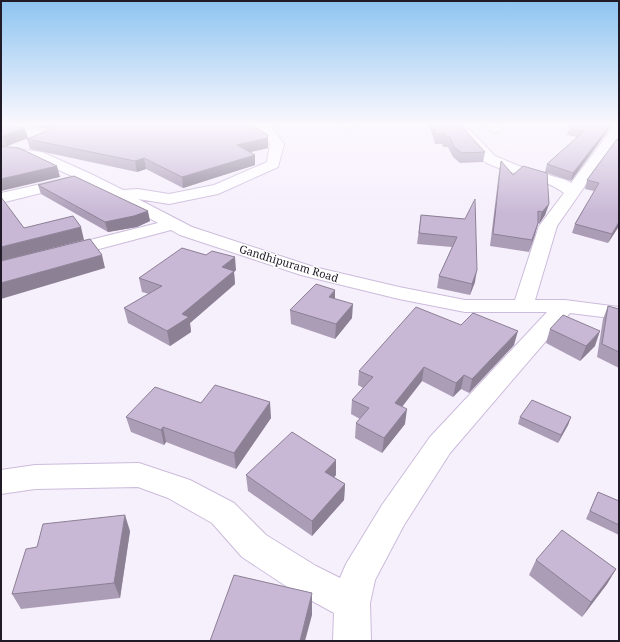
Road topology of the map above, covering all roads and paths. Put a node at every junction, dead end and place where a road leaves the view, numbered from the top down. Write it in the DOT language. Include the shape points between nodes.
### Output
graph roads {
  1 [pos="28,154"];
  2 [pos="275,154"];
  3 [pos="485,154"];
  4 [pos="600,154"];
  5 [pos="86,177"];
  6 [pos="573,192"];
  7 [pos="119,195"];
  8 [pos="1,198"];
  9 [pos="172,224"];
  10 [pos="46,257"];
  11 [pos="523,306"];
  12 [pos="565,306"];
  13 [pos="619,313"];
  14 [pos="1,482"];
  15 [pos="352,603"];
  16 [pos="352,641"];
  1 -- 5 [label="street, Gandhipuram Road" via="36,155"];
  2 -- 7 [label="street" via="273,164 218,189 169,199 138,194"];
  3 -- 6 [label="street" via="490,159 519,171 561,183"];
  4 -- 6 [label="street"];
  5 -- 7 [label="street, Gandhipuram Road"];
  5 -- 8 [label="street"];
  6 -- 11 [label="street" via="548,226"];
  7 -- 9 [label="street, Gandhipuram Road"];
  9 -- 10 [label="street"];
  9 -- 11 [label="street, Gandhipuram Road" via="186,231 308,271 399,293 465,306"];
  11 -- 12 [label="street, Gandhipuram Road"];
  12 -- 13 [label="street, Gandhipuram Road"];
  12 -- 15 [label="street" via="440,445 415,479 358,576"];
  14 -- 15 [label="street" via="35,477 140,475 179,489 223,513 254,546 304,578"];
  15 -- 16 [label="street"];
}
